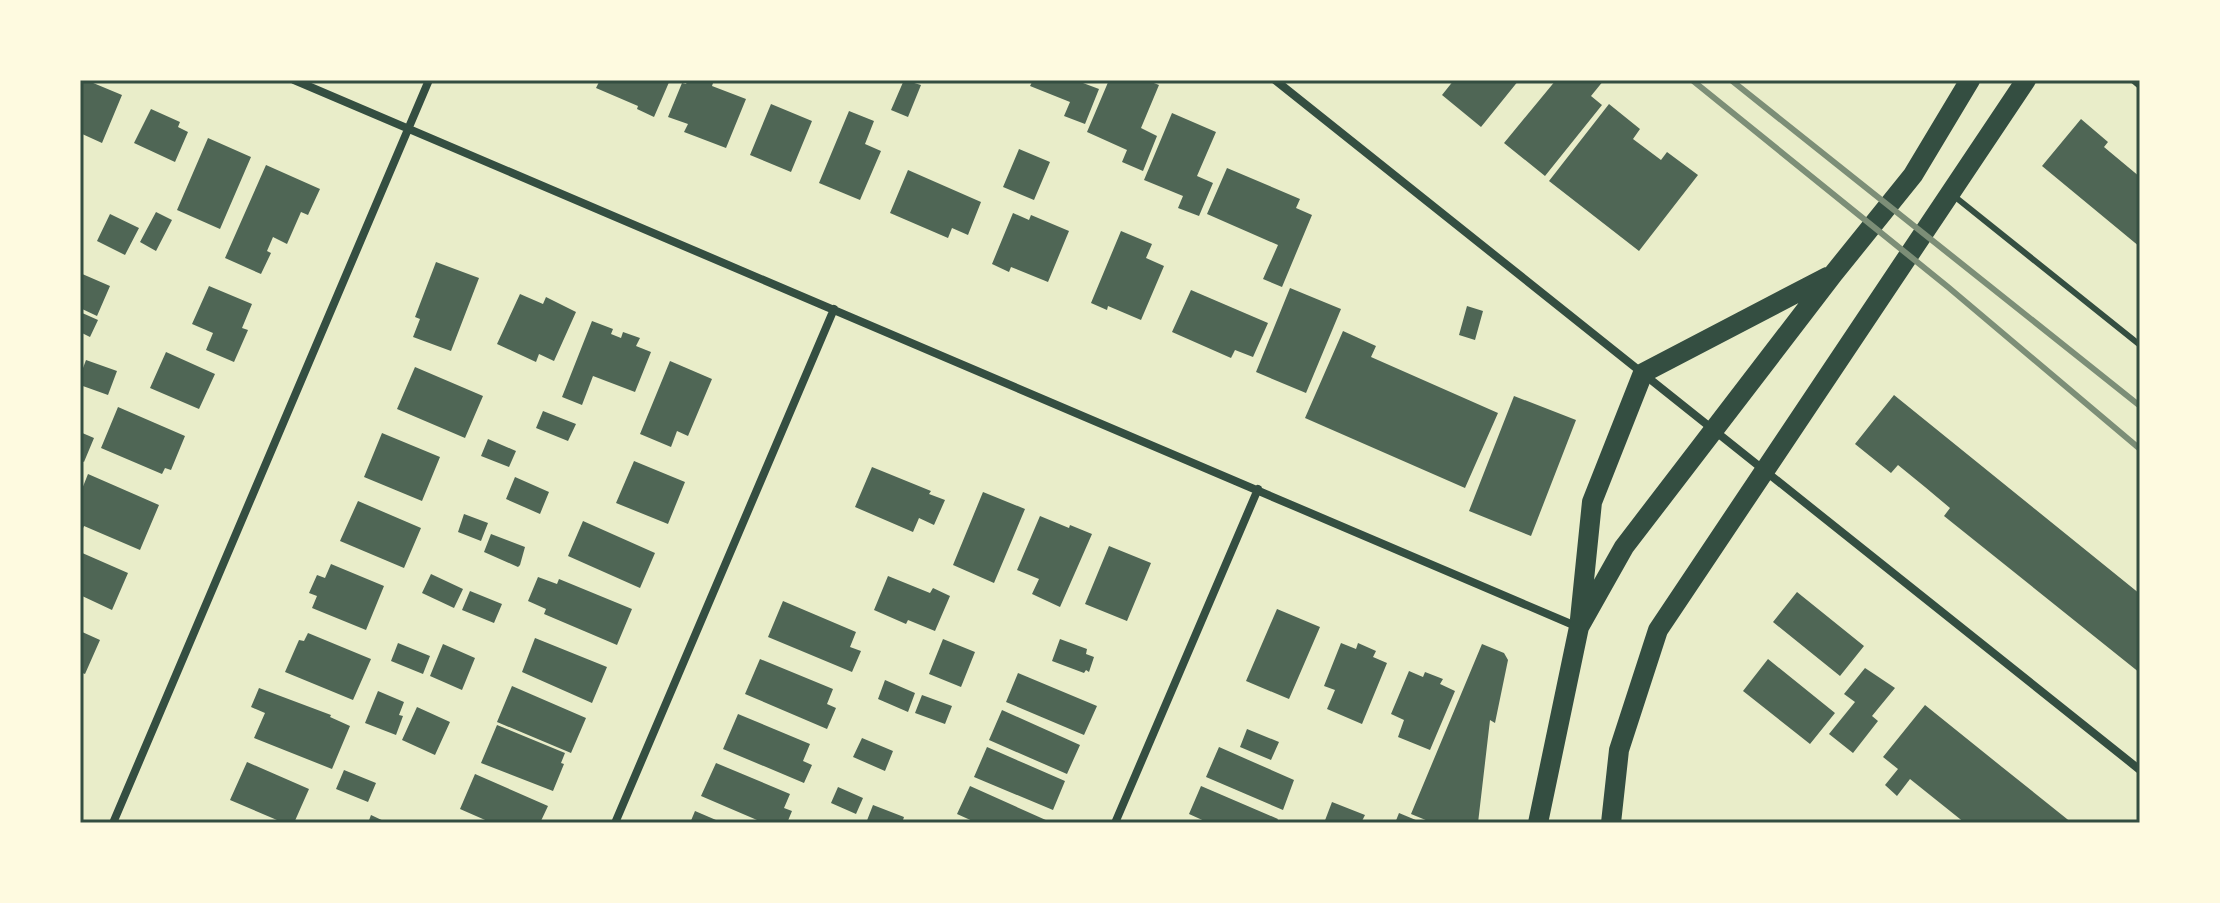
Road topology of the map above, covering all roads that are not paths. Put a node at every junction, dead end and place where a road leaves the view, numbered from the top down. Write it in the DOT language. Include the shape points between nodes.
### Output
graph roads {
  1 [pos="294,80"];
  2 [pos="429,80"];
  3 [pos="1275,80"];
  4 [pos="1970,80"];
  5 [pos="2026,80"];
  6 [pos="2134,80"];
  7 [pos="2140,85"];
  8 [pos="408,128"];
  9 [pos="1952,193"];
  10 [pos="1834,273"];
  11 [pos="834,309"];
  12 [pos="2140,345"];
  13 [pos="1643,373"];
  14 [pos="1714,430"];
  15 [pos="1765,470"];
  16 [pos="1258,489"];
  17 [pos="1579,627"];
  18 [pos="2140,770"];
  19 [pos="113,823"];
  20 [pos="615,823"];
  21 [pos="1115,823"];
  22 [pos="1538,823"];
  23 [pos="1611,823"];
  1 -- 8 [label="street"];
  2 -- 8 [label="street"];
  3 -- 13 [label="street"];
  4 -- 10 [label="main road" via="1913,175"];
  5 -- 9 [label="main road"];
  6 -- 7 [label="street"];
  8 -- 11 [label="street"];
  8 -- 19 [label="street"];
  9 -- 12 [label="lane"];
  9 -- 15 [label="main road"];
  10 -- 13 [label="main road"];
  10 -- 14 [label="main road"];
  11 -- 16 [label="street"];
  11 -- 20 [label="street"];
  13 -- 14 [label="street"];
  13 -- 17 [label="main road" via="1592,502"];
  14 -- 15 [label="street"];
  14 -- 17 [label="main road" via="1624,547"];
  15 -- 18 [label="street"];
  15 -- 23 [label="main road" via="1658,630 1619,750"];
  16 -- 17 [label="street"];
  16 -- 21 [label="street"];
  17 -- 22 [label="main road"];
}
